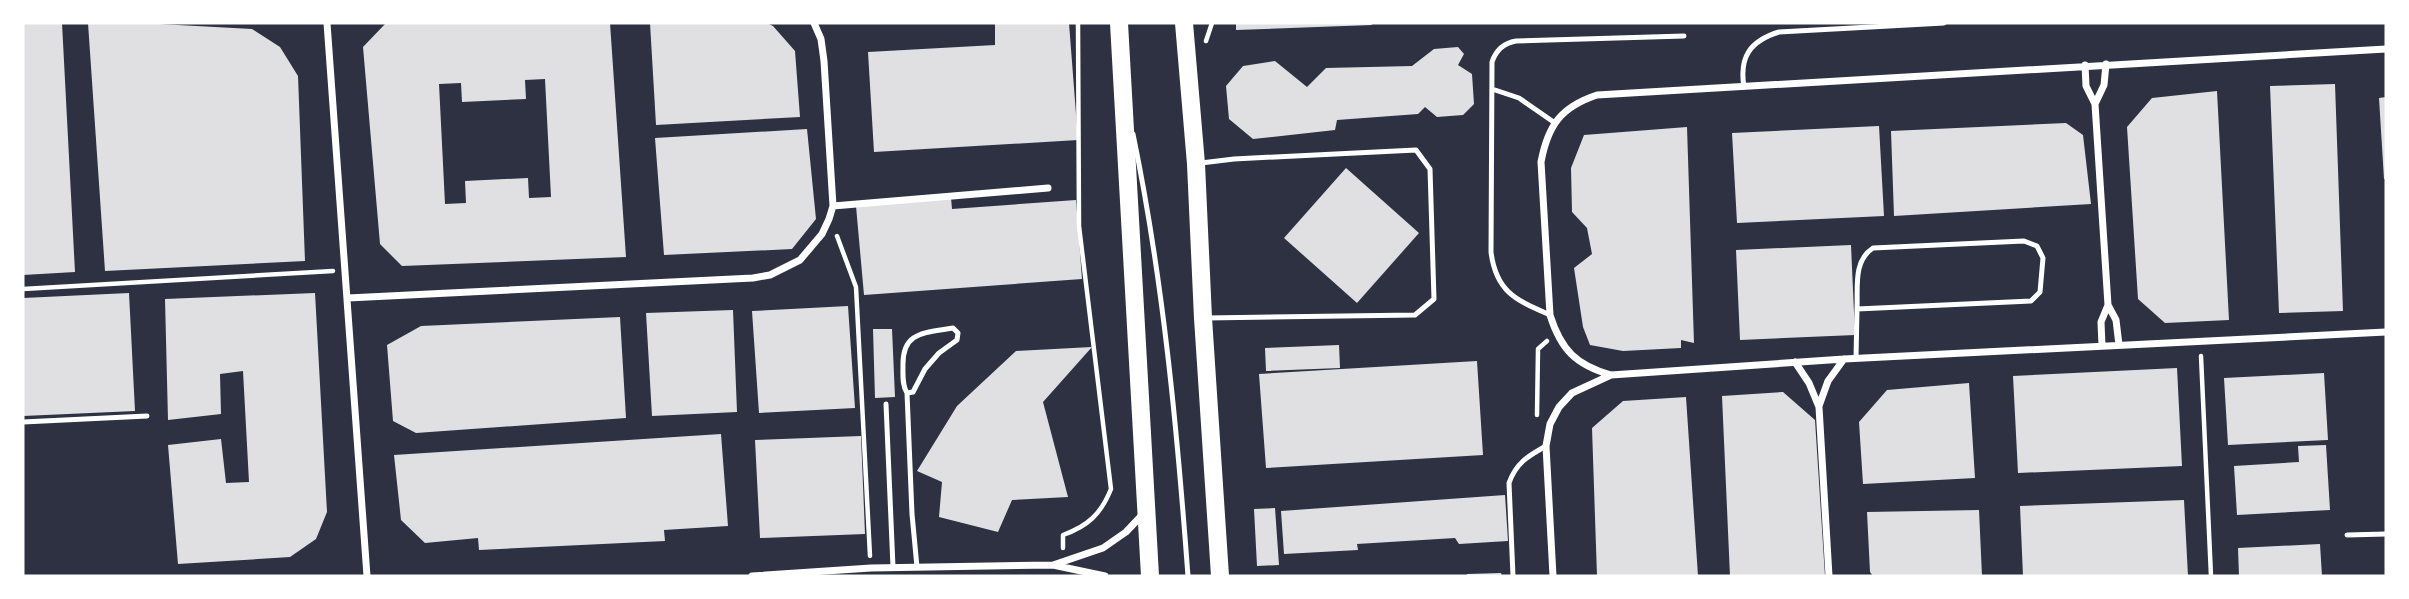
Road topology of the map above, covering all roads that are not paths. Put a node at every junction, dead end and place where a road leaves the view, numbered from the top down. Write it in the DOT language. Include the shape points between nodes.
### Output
graph roads {
  1 [pos="327,23"];
  2 [pos="814,23"];
  3 [pos="1119,23"];
  4 [pos="1185,23"];
  5 [pos="1944,23"];
  6 [pos="1684,36"];
  7 [pos="2386,49"];
  8 [pos="2106,64"];
  9 [pos="2085,65"];
  10 [pos="1123,83"];
  11 [pos="1744,87"];
  12 [pos="1492,89"];
  13 [pos="2095,104"];
  14 [pos="1555,122"];
  15 [pos="1196,164"];
  16 [pos="1048,188"];
  17 [pos="833,206"];
  18 [pos="348,298"];
  19 [pos="2108,305"];
  20 [pos="1857,309"];
  21 [pos="1550,315"];
  22 [pos="1203,318"];
  23 [pos="2386,332"];
  24 [pos="2119,345"];
  25 [pos="2102,346"];
  26 [pos="1856,358"];
  27 [pos="1844,359"];
  28 [pos="1795,362"];
  29 [pos="1611,375"];
  30 [pos="907,393"];
  31 [pos="886,404"];
  32 [pos="1819,407"];
  33 [pos="147,416"];
  34 [pos="23,422"];
  35 [pos="1546,446"];
  36 [pos="1145,512"];
  37 [pos="2386,534"];
  38 [pos="2347,535"];
  39 [pos="1053,565"];
  40 [pos="918,567"];
  41 [pos="893,568"];
  42 [pos="871,572"];
  43 [pos="1219,575"];
  44 [pos="367,576"];
  45 [pos="752,576"];
  46 [pos="1105,576"];
  47 [pos="1150,576"];
  48 [pos="1188,576"];
  49 [pos="1513,576"];
  50 [pos="1553,576"];
  51 [pos="1829,576"];
  1 -- 18 [label="street"];
  2 -- 17 [label="street" via="824,61"];
  3 -- 10 [label="main road"];
  4 -- 15 [label="main road"];
  5 -- 11 [label="lane" via="1779,32 1764,37 1745,58"];
  6 -- 12 [label="lane" via="1510,42 1494,56"];
  7 -- 8 [label="street"];
  8 -- 9 [label="street"];
  8 -- 13 [label="street" via="2104,85"];
  9 -- 11 [label="street"];
  9 -- 13 [label="street" via="2086,86"];
  10 -- 36 [label="main road"];
  10 -- 48 [label="lane" via="1150,220 1168,355"];
  11 -- 14 [label="street" via="1597,94 1581,100"];
  12 -- 14 [label="lane" via="1525,102"];
  12 -- 21 [label="lane" via="1493,268 1509,294"];
  13 -- 19 [label="street"];
  14 -- 21 [label="street" via="1541,162"];
  15 -- 22 [label="main road"];
  15 -- 22 [label="lane" via="1416,150 1430,169 1434,299 1415,316"];
  16 -- 17 [label="street"];
  17 -- 18 [label="street" via="822,234 800,260 753,278"];
  18 -- 44 [label="street"];
  19 -- 24 [label="street" via="2116,320"];
  19 -- 25 [label="street" via="2101,322"];
  20 -- 20 [label="lane" via="2031,301 2042,286 2043,258 2037,246 2024,242 1873,248 1859,265"];
  20 -- 26 [label="lane"];
  21 -- 29 [label="street" via="1565,349 1578,361"];
  22 -- 43 [label="main road"];
  23 -- 24 [label="street"];
  24 -- 25 [label="street"];
  25 -- 26 [label="street"];
  26 -- 27 [label="street"];
  27 -- 28 [label="street"];
  27 -- 32 [label="street" via="1828,381"];
  28 -- 29 [label="street"];
  28 -- 32 [label="street"];
  29 -- 35 [label="street" via="1572,393 1559,407"];
  30 -- 30 [label="lane" via="914,392 931,361 957,340 956,330 918,334 906,344 902,358"];
  30 -- 40 [label="lane"];
  31 -- 41 [label="lane"];
  32 -- 51 [label="street"];
  33 -- 34 [label="lane"];
  35 -- 49 [label="lane" via="1520,462 1509,483"];
  35 -- 50 [label="street"];
  36 -- 39 [label="street" via="1126,533 1103,548"];
  36 -- 47 [label="main road"];
  37 -- 38 [label="lane"];
  39 -- 40 [label="street"];
  39 -- 46 [label="street"];
  40 -- 41 [label="street"];
  41 -- 42 [label="street"];
  42 -- 45 [label="street"];
}
